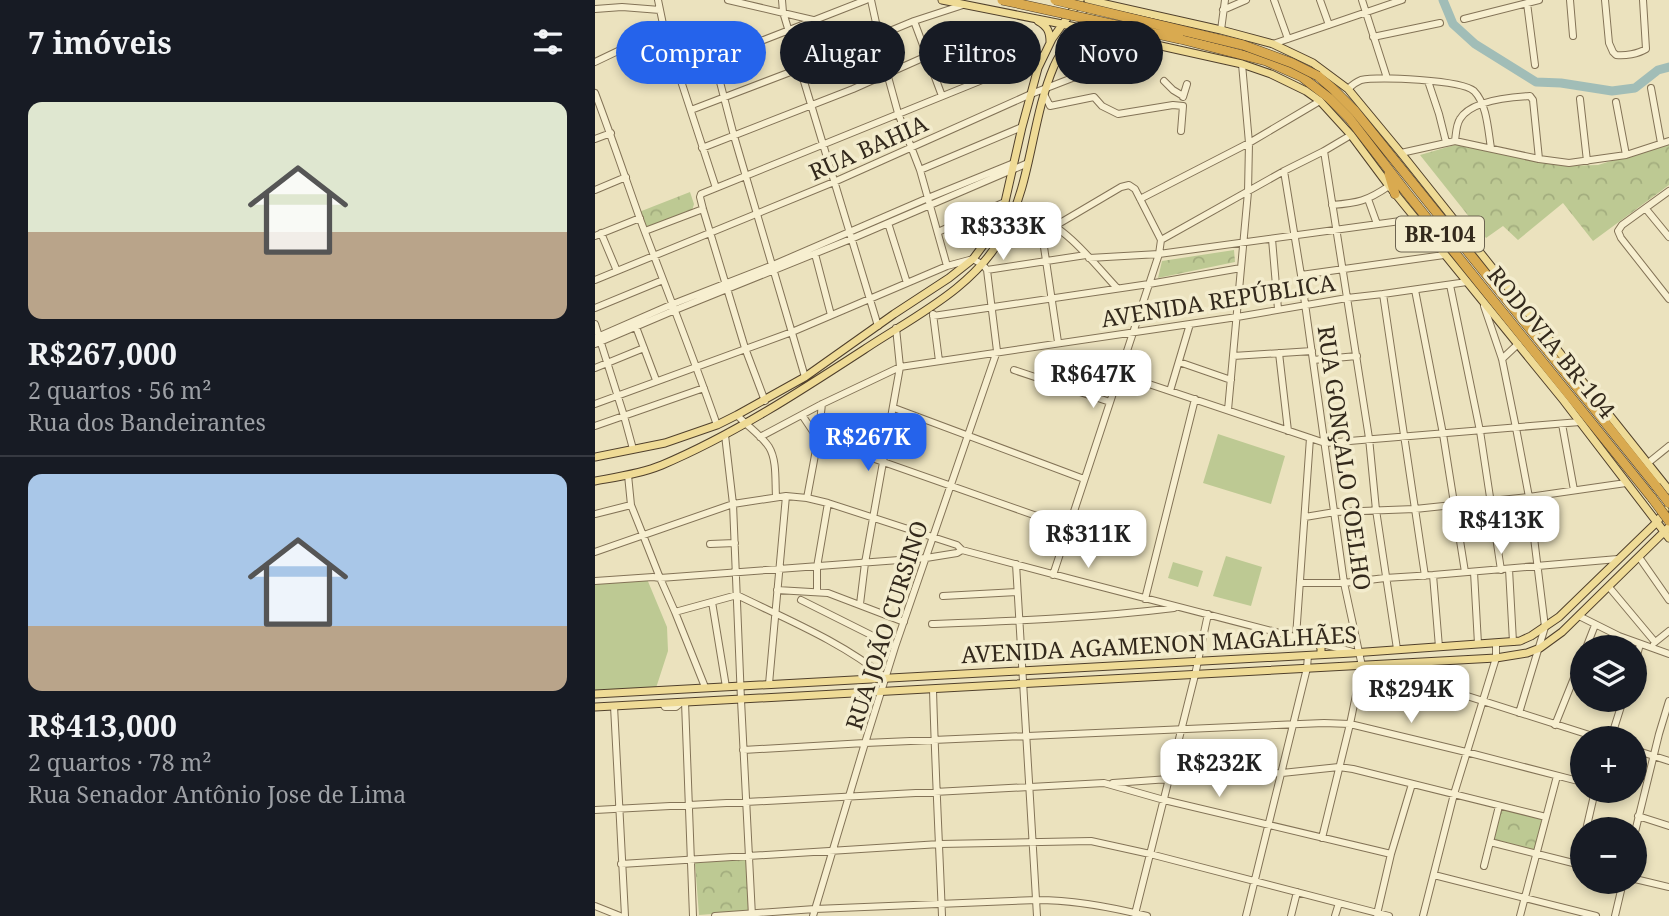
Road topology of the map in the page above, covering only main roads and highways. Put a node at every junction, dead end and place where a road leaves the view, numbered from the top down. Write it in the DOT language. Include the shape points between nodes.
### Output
graph roads {
  1 [pos="942,0"];
  2 [pos="1002,0"];
  3 [pos="1055,0"];
  4 [pos="1080,0"];
  5 [pos="1096,1"];
  6 [pos="1034,19"];
  7 [pos="1064,21"];
  8 [pos="1084,21"];
  9 [pos="1055,23"];
  10 [pos="1055,35"];
  11 [pos="1050,43"];
  12 [pos="1163,47"];
  13 [pos="1055,68"];
  14 [pos="1386,166"];
  15 [pos="1413,182"];
  16 [pos="1429,189"];
  17 [pos="1392,190"];
  18 [pos="1495,316"];
  19 [pos="1514,325"];
  20 [pos="595,457"];
  21 [pos="595,481"];
  22 [pos="1669,493"];
  23 [pos="1669,503"];
  24 [pos="1655,519"];
  25 [pos="1669,521"];
  26 [pos="1668,535"];
  27 [pos="1318,643"];
  28 [pos="1321,654"];
  29 [pos="595,694"];
  30 [pos="595,708"];
  1 -- 6 [label="main road"];
  2 -- 14 [label="highway, RODOVIA BR-104 / BR-104, bridge" via="1266,61 1322,91"];
  3 -- 15 [label="highway, RODOVIA BR-104 / BR-104, bridge" via="1243,45 1293,62 1333,89"];
  4 -- 7 [label="main road"];
  5 -- 8 [label="main road"];
  5 -- 16 [label="main road" via="1273,44 1313,63 1348,89"];
  6 -- 9 [label="main road"];
  6 -- 11 [label="main road" via="1047,27"];
  10 -- 11 [label="main road"];
  11 -- 20 [label="main road" via="1031,94 1005,202 990,236 973,259 765,401 717,425 664,443"];
  12 -- 17 [label="main road" via="1242,64 1306,91 1351,135"];
  13 -- 21 [label="main road" via="1022,188 985,268 745,425 661,466"];
  14 -- 17 [label="highway"];
  14 -- 19 [label="highway, RODOVIA BR-104 / BR-104"];
  15 -- 16 [label="highway"];
  15 -- 23 [label="highway, RODOVIA BR-104 / BR-104, bridge"];
  16 -- 22 [label="main road"];
  17 -- 18 [label="main road"];
  18 -- 19 [label="highway"];
  18 -- 24 [label="main road"];
  19 -- 25 [label="highway, RODOVIA BR-104 / BR-104, bridge"];
  22 -- 24 [label="main road"];
  23 -- 24 [label="main road, AVENIDA AGAMENON MAGALHÃES"];
  24 -- 26 [label="main road"];
  24 -- 28 [label="main road, AVENIDA AGAMENON MAGALHÃES" via="1559,617 1531,636 1496,644"];
  26 -- 30 [label="main road, AVENIDA AGAMENON MAGALHÃES" via="1654,542 1540,648 1496,658"];
  27 -- 28 [label="main road"];
  28 -- 29 [label="main road, AVENIDA AGAMENON MAGALHÃES"];
}
